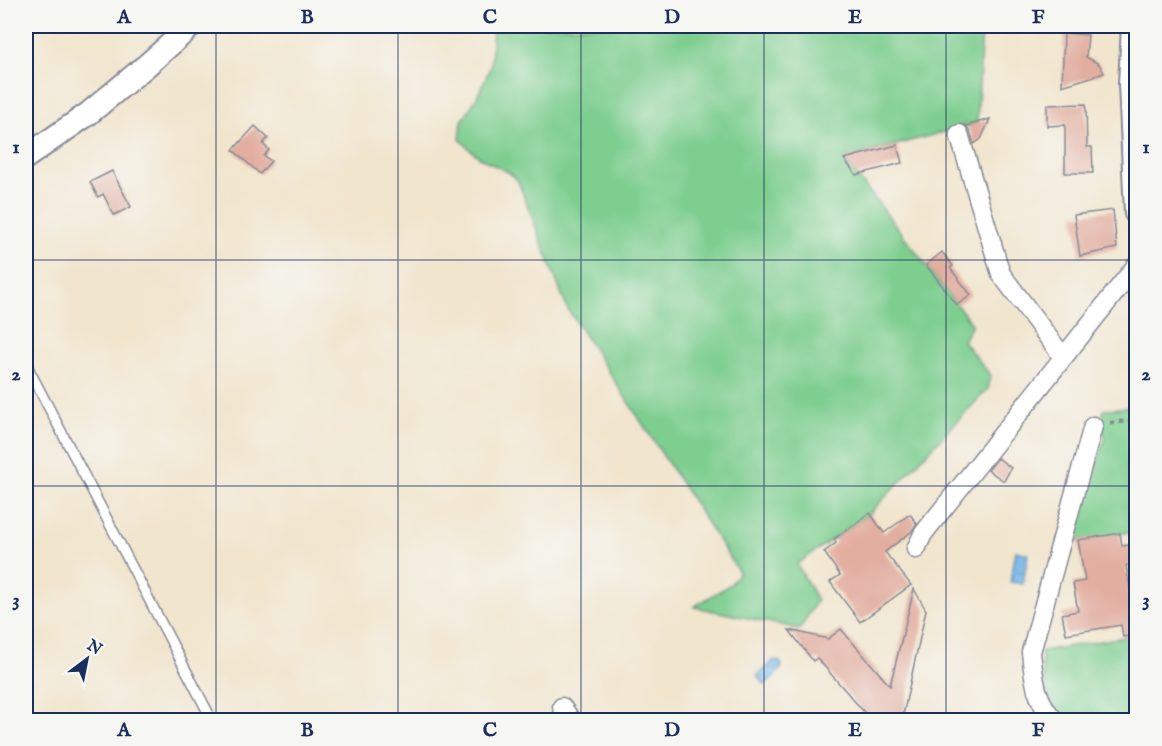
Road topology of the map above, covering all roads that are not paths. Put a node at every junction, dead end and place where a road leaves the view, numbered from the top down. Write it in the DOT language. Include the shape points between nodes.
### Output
graph roads {
  1 [pos="191,26"];
  2 [pos="1133,26"];
  3 [pos="959,134"];
  4 [pos="26,157"];
  5 [pos="1137,213"];
  6 [pos="1137,266"];
  7 [pos="1063,357"];
  8 [pos="26,364"];
  9 [pos="1093,426"];
  10 [pos="916,549"];
  11 [pos="212,720"];
  12 [pos="1054,720"];
  1 -- 4 [label="street" via="88,114"];
  2 -- 5 [label="street" via="1130,84"];
  3 -- 7 [label="street" via="1001,274"];
  6 -- 7 [label="street"];
  7 -- 10 [label="street" via="923,534"];
  8 -- 11 [label="lane"];
  9 -- 12 [label="street" via="1031,652 1039,699"];
}
